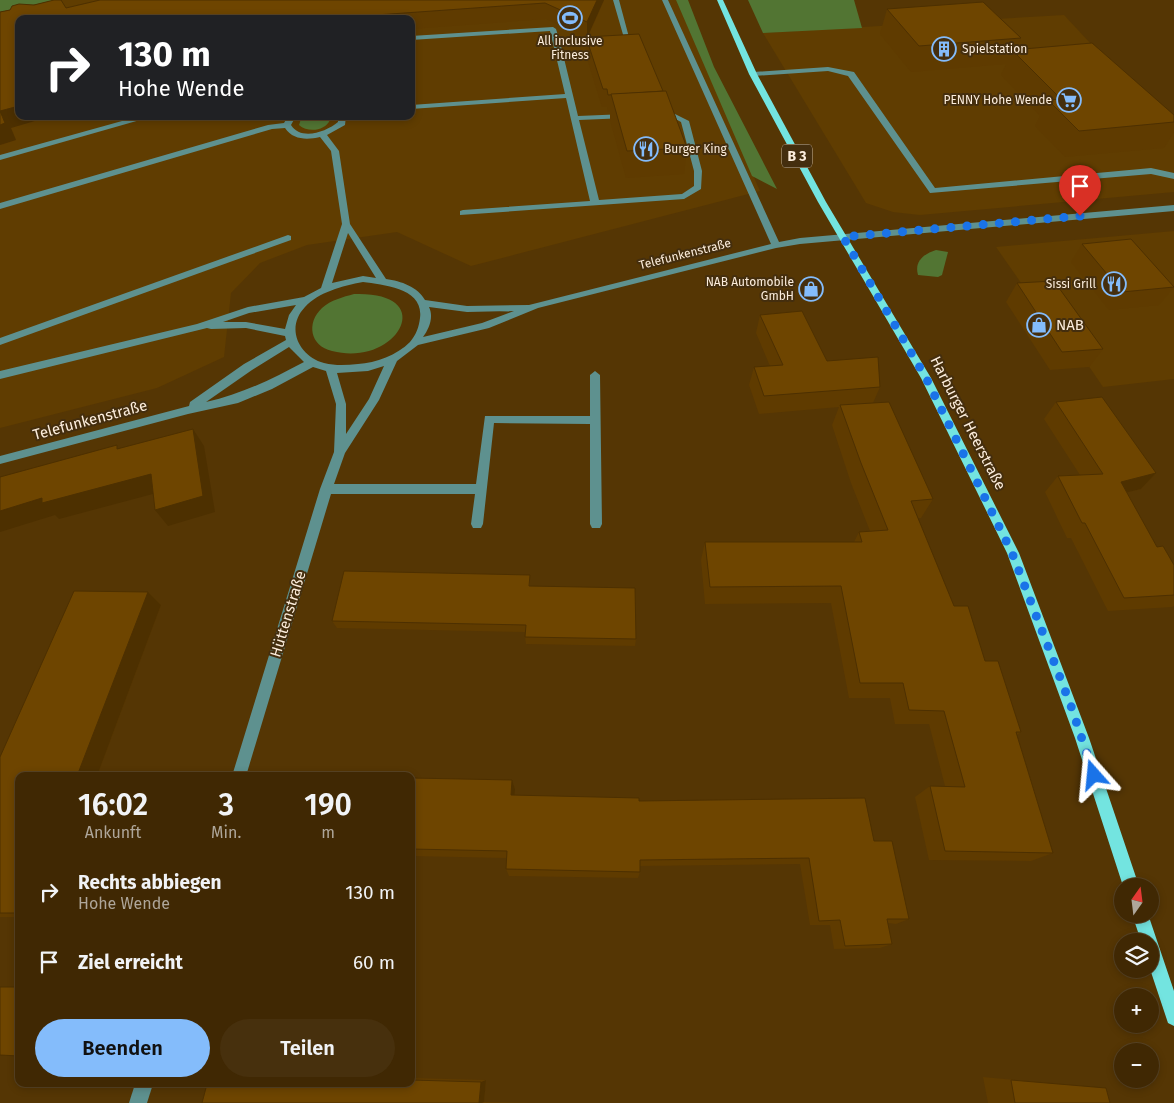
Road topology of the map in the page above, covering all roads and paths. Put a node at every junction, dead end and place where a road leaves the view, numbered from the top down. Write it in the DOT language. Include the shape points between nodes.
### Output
graph roads {
  1 [pos="616,0"];
  2 [pos="665,0"];
  3 [pos="720,0"];
  4 [pos="415,38"];
  5 [pos="556,44"];
  6 [pos="753,74"];
  7 [pos="569,96"];
  8 [pos="415,107"];
  9 [pos="654,114"];
  10 [pos="638,115"];
  11 [pos="574,118"];
  12 [pos="136,120"];
  13 [pos="290,120"];
  14 [pos="342,120"];
  15 [pos="287,125"];
  16 [pos="322,134"];
  17 [pos="0,158"];
  18 [pos="1174,176"];
  19 [pos="595,203"];
  20 [pos="0,206"];
  21 [pos="1174,208"];
  22 [pos="462,214"];
  23 [pos="346,224"];
  24 [pos="843,237"];
  25 [pos="288,238"];
  26 [pos="776,245"];
  27 [pos="382,280"];
  28 [pos="326,288"];
  29 [pos="308,300"];
  30 [pos="424,303"];
  31 [pos="534,306"];
  32 [pos="199,326"];
  33 [pos="290,337"];
  34 [pos="0,342"];
  35 [pos="417,342"];
  36 [pos="392,360"];
  37 [pos="312,363"];
  38 [pos="330,368"];
  39 [pos="0,375"];
  40 [pos="595,375"];
  41 [pos="188,410"];
  42 [pos="595,420"];
  43 [pos="340,452"];
  44 [pos="0,460"];
  45 [pos="481,489"];
  46 [pos="326,490"];
  47 [pos="477,524"];
  48 [pos="596,524"];
  49 [pos="240,772"];
  50 [pos="1128,878"];
  51 [pos="1159,970"];
  52 [pos="1174,1017"];
  53 [pos="143,1087"];
  54 [pos="138,1103"];
  1 -- 5 [label="street" via="628,40"];
  2 -- 26 [label="street"];
  3 -- 6 [label="main road, Harburger Heerstraße / B 3"];
  4 -- 5 [label="street" via="553,29"];
  5 -- 7 [label="street"];
  6 -- 18 [label="street" via="828,70 851,74 933,191 1151,171"];
  6 -- 24 [label="main road, Harburger Heerstraße / B 3"];
  7 -- 8 [label="street"];
  7 -- 11 [label="street"];
  9 -- 19 [label="street" via="669,113 685,120 698,170 698,187 684,196"];
  10 -- 11 [label="street"];
  11 -- 19 [label="street"];
  12 -- 17 [label="street"];
  13 -- 15 [label="street"];
  14 -- 16 [label="street" via="338,128"];
  15 -- 16 [label="street" via="298,134"];
  15 -- 20 [label="street"];
  16 -- 23 [label="street" via="335,151"];
  19 -- 22 [label="street"];
  21 -- 24 [label="street, Telefunkenstraße"];
  23 -- 27 [label="street"];
  23 -- 28 [label="street"];
  24 -- 26 [label="street, Telefunkenstraße"];
  24 -- 50 [label="main road, Harburger Heerstraße / B 3" via="926,378 1012,553 1082,738"];
  25 -- 34 [label="street"];
  26 -- 31 [label="street, Telefunkenstraße"];
  27 -- 28 [label="street" via="363,279"];
  27 -- 30 [label="street" via="400,284"];
  28 -- 29 [label="street"];
  29 -- 32 [label="street" via="248,310"];
  29 -- 33 [label="street" via="291,322"];
  30 -- 31 [label="street, Telefunkenstraße" via="467,309"];
  30 -- 35 [label="street" via="425,329"];
  31 -- 35 [label="street, Telefunkenstraße" via="485,326"];
  32 -- 33 [label="street" via="246,325"];
  32 -- 39 [label="street"];
  33 -- 37 [label="street, Telefunkenstraße" via="299,353"];
  33 -- 41 [label="street, Telefunkenstraße"];
  35 -- 36 [label="street, Telefunkenstraße"];
  36 -- 38 [label="street, Telefunkenstraße" via="351,370"];
  36 -- 43 [label="street" via="374,400"];
  37 -- 38 [label="street, Telefunkenstraße"];
  37 -- 41 [label="street, Telefunkenstraße" via="234,400"];
  38 -- 43 [label="street" via="341,404"];
  40 -- 42 [label="street"];
  41 -- 44 [label="street, Telefunkenstraße"];
  42 -- 45 [label="street" via="489,419"];
  42 -- 48 [label="street"];
  43 -- 46 [label="street, Hüttenstraße"];
  45 -- 46 [label="street"];
  45 -- 47 [label="street"];
  46 -- 49 [label="street, Hüttenstraße"];
  51 -- 52 [label="main road"];
  53 -- 54 [label="street"];
}
